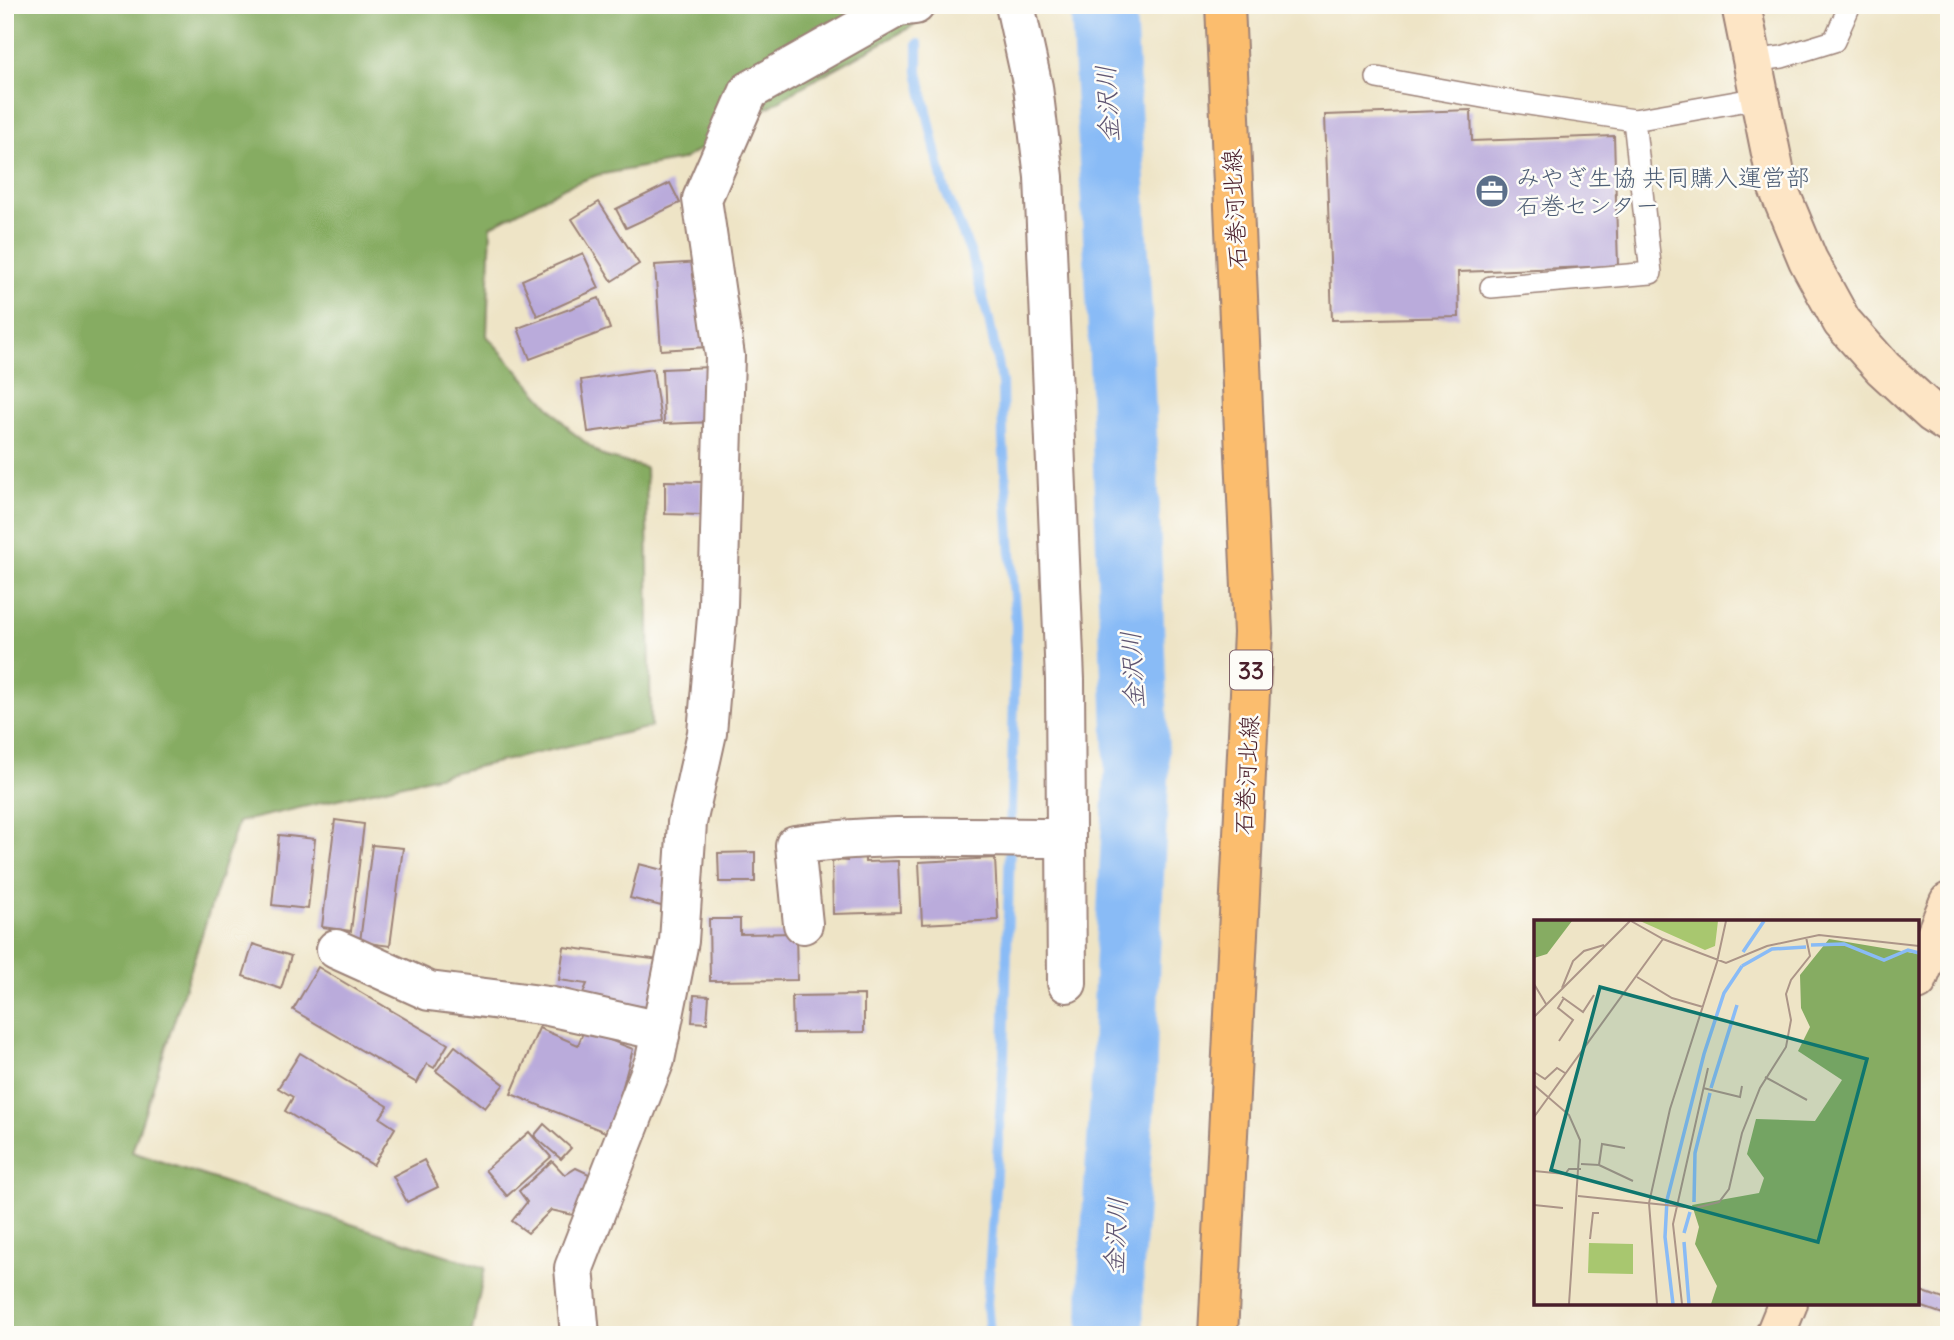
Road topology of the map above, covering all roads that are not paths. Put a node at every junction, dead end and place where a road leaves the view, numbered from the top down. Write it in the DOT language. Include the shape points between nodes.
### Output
graph roads {
  1 [pos="915,5"];
  2 [pos="1015,5"];
  3 [pos="1225,5"];
  4 [pos="1741,5"];
  5 [pos="1850,5"];
  6 [pos="1751,61"];
  7 [pos="1377,78"];
  8 [pos="1759,98"];
  9 [pos="1634,120"];
  10 [pos="1491,287"];
  11 [pos="1949,425"];
  12 [pos="1057,838"];
  13 [pos="1949,902"];
  14 [pos="803,924"];
  15 [pos="336,949"];
  16 [pos="1919,976"];
  17 [pos="1066,983"];
  18 [pos="661,1031"];
  19 [pos="1787,1305"];
  20 [pos="580,1335"];
  21 [pos="1218,1335"];
  22 [pos="1776,1335"];
  1 -- 18 [label="street" via="898,7 749,91 702,199 725,356 718,604 707,733 687,823 678,941"];
  2 -- 12 [label="street" via="1033,87 1044,177 1065,680"];
  3 -- 21 [label="main road, 石巻河北線 / 33" via="1252,633"];
  4 -- 6 [label="street"];
  5 -- 6 [label="lane" via="1834,41"];
  6 -- 8 [label="street"];
  7 -- 9 [label="lane"];
  8 -- 9 [label="lane"];
  8 -- 11 [label="street" via="1778,188 1808,260 1842,322 1883,368"];
  9 -- 10 [label="lane" via="1651,273"];
  12 -- 14 [label="street" via="844,838 795,845"];
  12 -- 17 [label="street"];
  13 -- 16 [label="street"];
  15 -- 18 [label="street" via="429,991 548,1006"];
  18 -- 20 [label="street" via="655,1060 574,1268"];
  19 -- 22 [label="street"];
}
